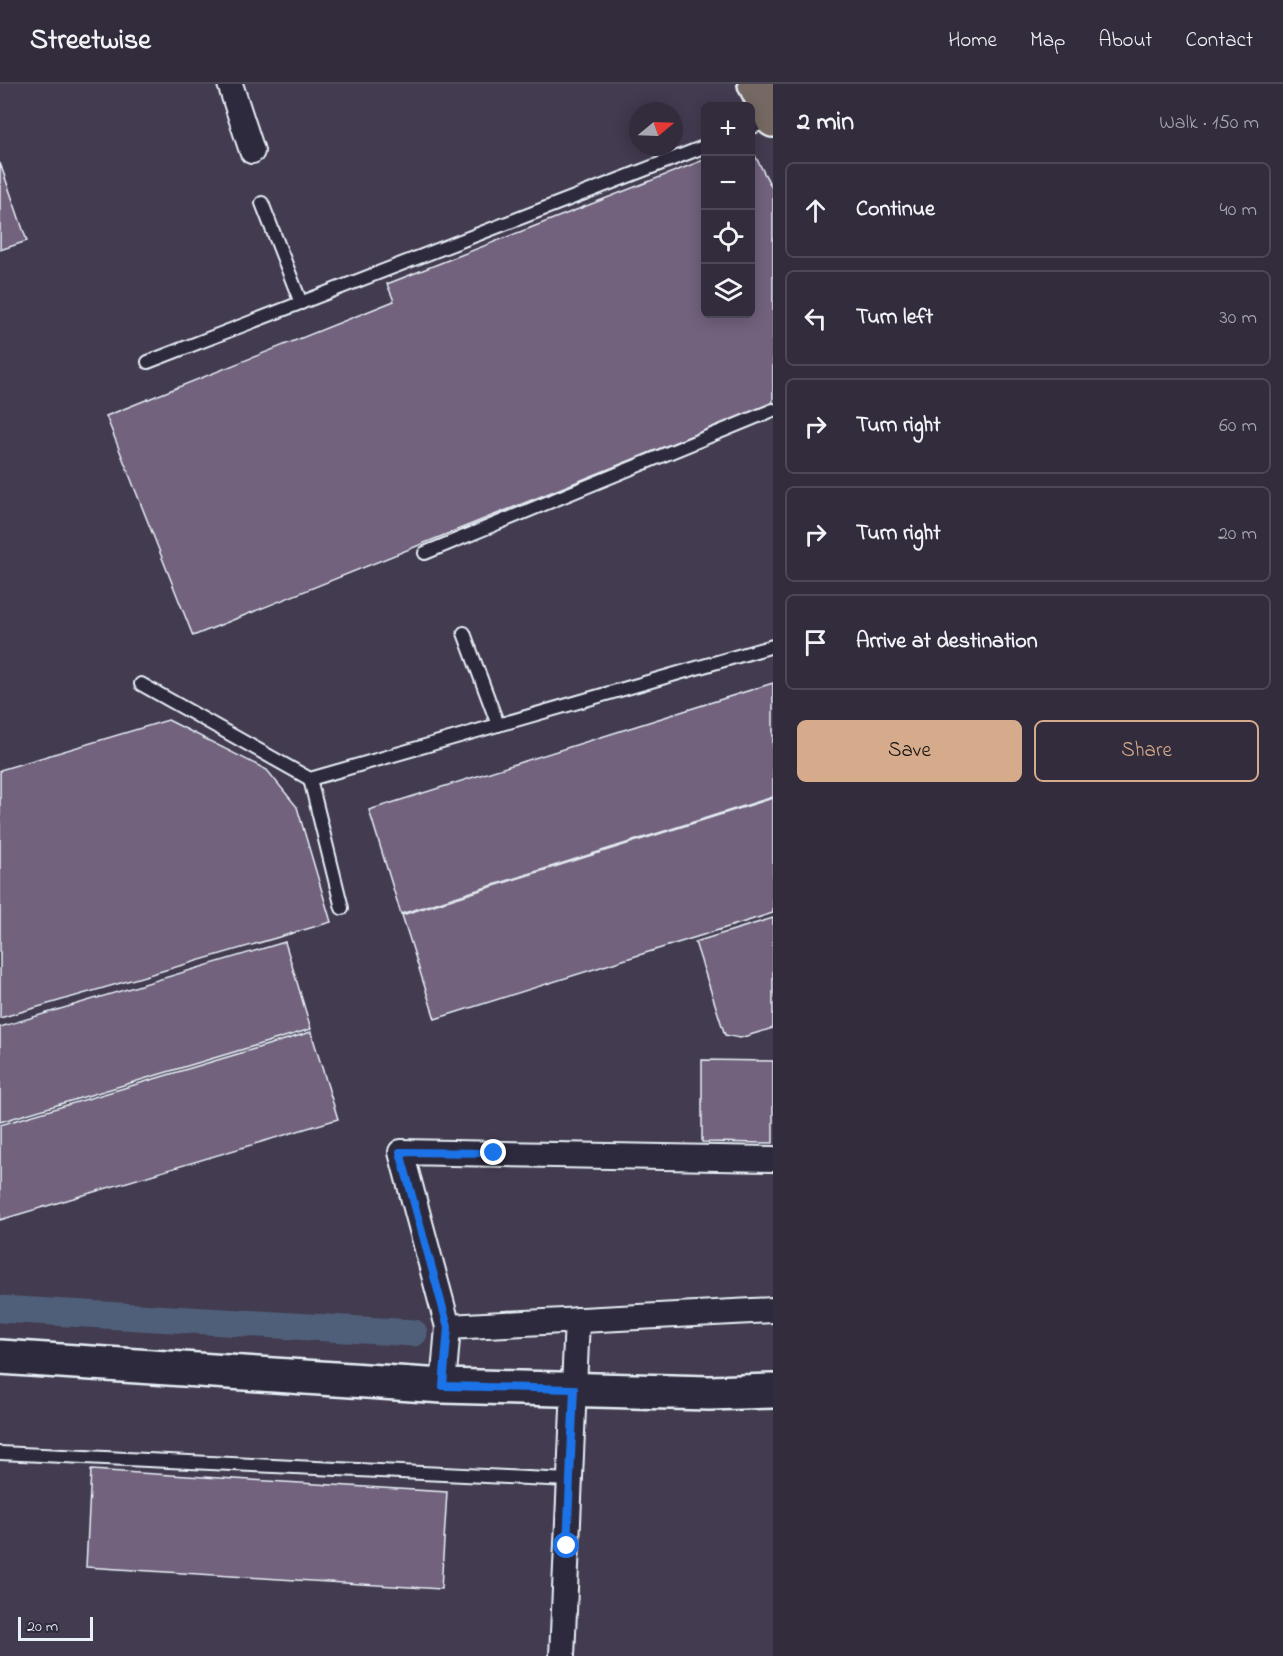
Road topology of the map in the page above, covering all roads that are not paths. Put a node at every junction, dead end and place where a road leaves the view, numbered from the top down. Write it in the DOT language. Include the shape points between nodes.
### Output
graph roads {
  1 [pos="230,84"];
  2 [pos="754,84"];
  3 [pos="773,120"];
  4 [pos="755,126"];
  5 [pos="701,148"];
  6 [pos="252,151"];
  7 [pos="262,203"];
  8 [pos="301,303"];
  9 [pos="148,362"];
  10 [pos="773,410"];
  11 [pos="425,553"];
  12 [pos="464,633"];
  13 [pos="773,646"];
  14 [pos="141,684"];
  15 [pos="498,725"];
  16 [pos="310,779"];
  17 [pos="342,908"];
  18 [pos="773,1159"];
  19 [pos="773,1310"];
  20 [pos="577,1320"];
  21 [pos="448,1327"];
  22 [pos="0,1357"];
  23 [pos="443,1386"];
  24 [pos="574,1389"];
  25 [pos="773,1391"];
  26 [pos="0,1453"];
  27 [pos="570,1480"];
  28 [pos="562,1656"];
  1 -- 6 [label="street"];
  2 -- 3 [label="main road"];
  3 -- 4 [label="lane"];
  5 -- 8 [label="lane"];
  7 -- 8 [label="lane"];
  8 -- 9 [label="lane"];
  10 -- 11 [label="lane"];
  12 -- 15 [label="lane"];
  13 -- 15 [label="lane"];
  14 -- 16 [label="lane"];
  15 -- 16 [label="lane"];
  16 -- 17 [label="lane"];
  18 -- 21 [label="street" via="400,1152"];
  19 -- 20 [label="street"];
  20 -- 21 [label="street"];
  20 -- 24 [label="street"];
  21 -- 23 [label="street"];
  22 -- 23 [label="street"];
  23 -- 24 [label="street"];
  24 -- 25 [label="street"];
  24 -- 27 [label="street"];
  26 -- 27 [label="lane"];
  27 -- 28 [label="street"];
}
